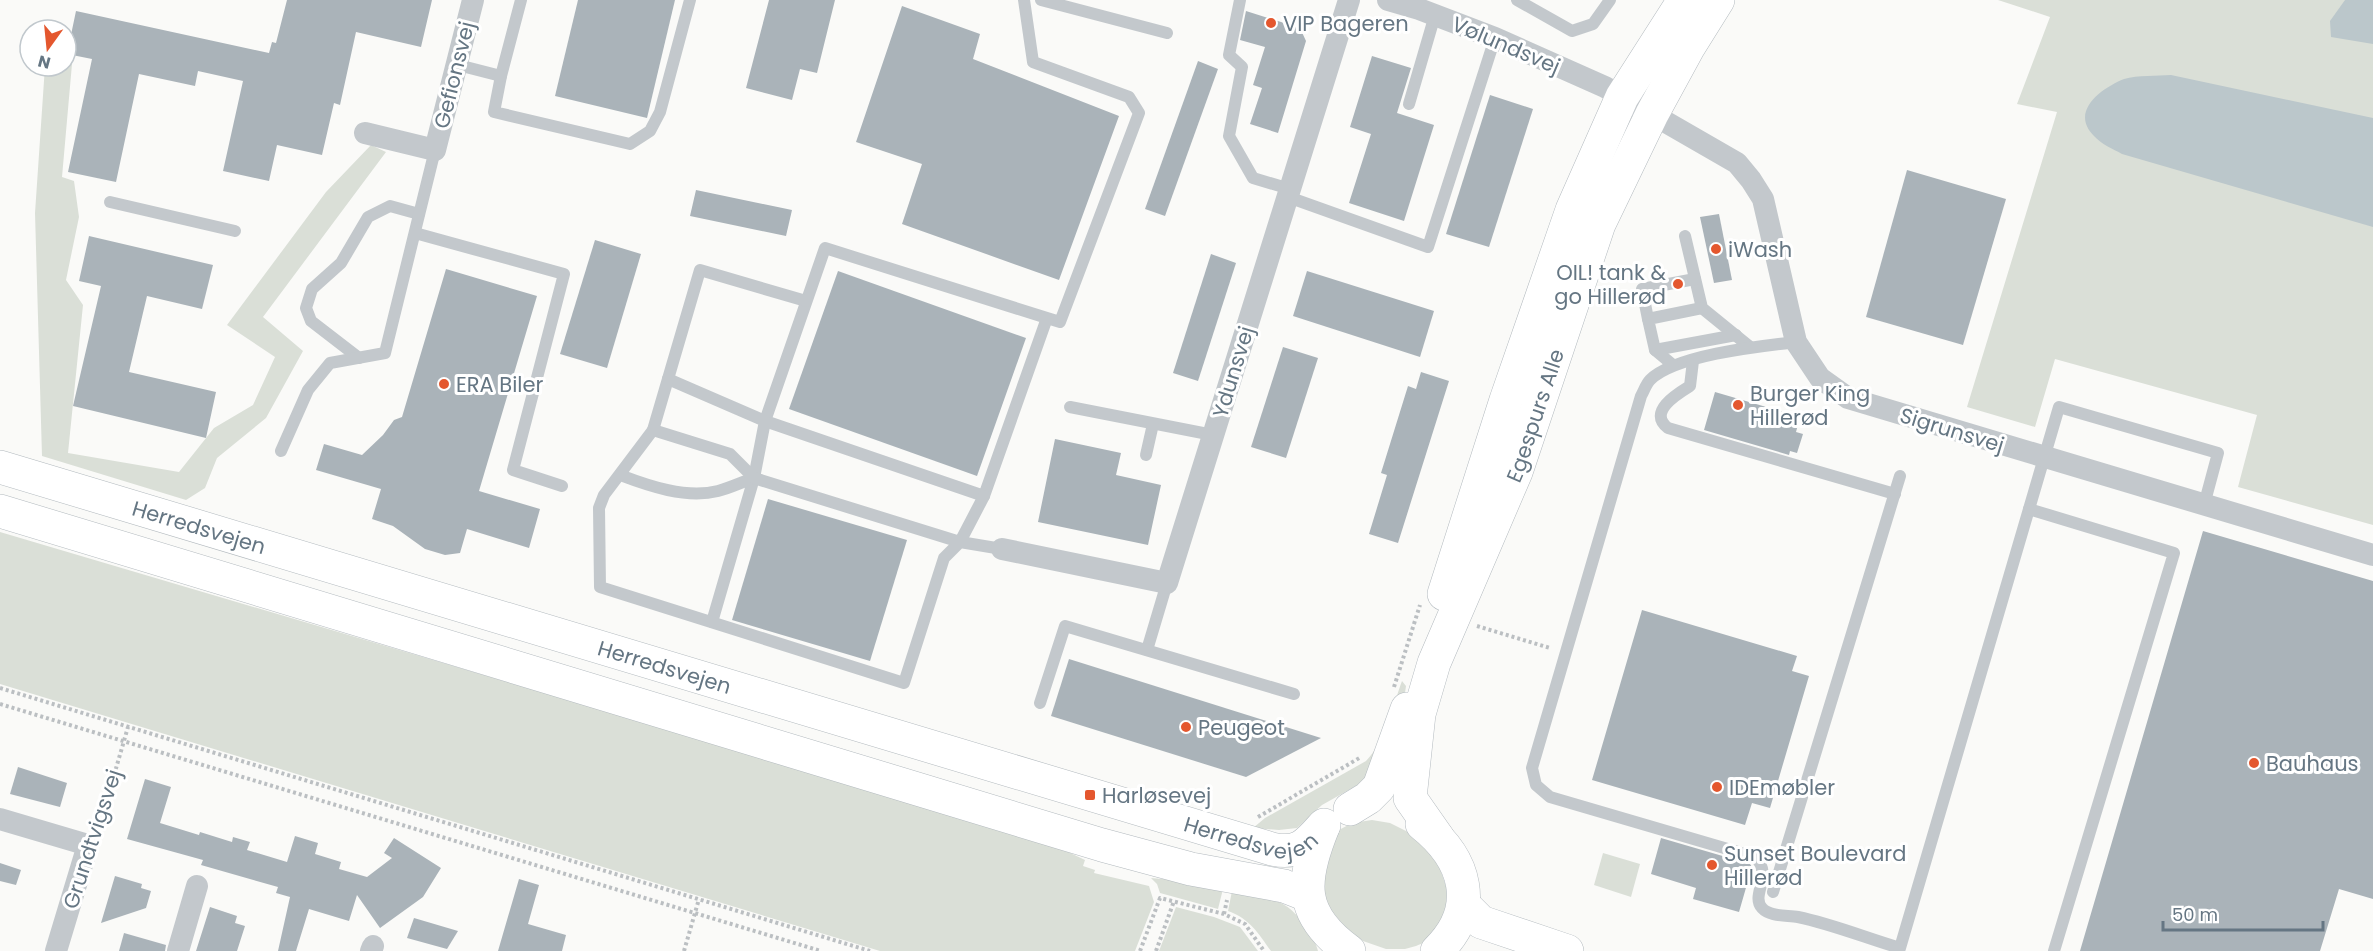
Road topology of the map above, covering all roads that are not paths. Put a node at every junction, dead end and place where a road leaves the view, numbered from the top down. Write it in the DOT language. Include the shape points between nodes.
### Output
graph roads {
  1 [pos="473,0"];
  2 [pos="521,0"];
  3 [pos="690,0"];
  4 [pos="1024,0"];
  5 [pos="1041,0"];
  6 [pos="1240,0"];
  7 [pos="1349,0"];
  8 [pos="1388,0"];
  9 [pos="1517,0"];
  10 [pos="1610,0"];
  11 [pos="1684,0"];
  12 [pos="1718,0"];
  13 [pos="1426,8"];
  14 [pos="1167,33"];
  15 [pos="1495,38"];
  16 [pos="458,65"];
  17 [pos="501,76"];
  18 [pos="1622,97"];
  19 [pos="1409,104"];
  20 [pos="1652,114"];
  21 [pos="365,133"];
  22 [pos="435,150"];
  23 [pos="1289,193"];
  24 [pos="110,202"];
  25 [pos="419,214"];
  26 [pos="235,231"];
  27 [pos="415,233"];
  28 [pos="1685,236"];
  29 [pos="1695,279"];
  30 [pos="806,302"];
  31 [pos="1702,308"];
  32 [pos="1047,318"];
  33 [pos="1648,319"];
  34 [pos="1736,335"];
  35 [pos="1796,342"];
  36 [pos="1750,347"];
  37 [pos="1655,350"];
  38 [pos="359,358"];
  39 [pos="1693,361"];
  40 [pos="1673,365"];
  41 [pos="668,379"];
  42 [pos="1070,407"];
  43 [pos="765,421"];
  44 [pos="1153,424"];
  45 [pos="653,430"];
  46 [pos="1213,435"];
  47 [pos="281,451"];
  48 [pos="1146,455"];
  49 [pos="2044,458"];
  50 [pos="0,467"];
  51 [pos="620,475"];
  52 [pos="1900,476"];
  53 [pos="754,478"];
  54 [pos="562,486"];
  55 [pos="1895,494"];
  56 [pos="984,496"];
  57 [pos="2204,505"];
  58 [pos="2029,509"];
  59 [pos="0,511"];
  60 [pos="960,542"];
  61 [pos="1002,549"];
  62 [pos="2373,555"];
  63 [pos="1167,583"];
  64 [pos="712,622"];
  65 [pos="1147,650"];
  66 [pos="1294,694"];
  67 [pos="1040,703"];
  68 [pos="1337,817"];
  69 [pos="0,819"];
  70 [pos="1438,838"];
  71 [pos="197,886"];
  72 [pos="1773,892"];
  73 [pos="1307,895"];
  74 [pos="1464,905"];
  75 [pos="1339,948"];
  76 [pos="56,951"];
  77 [pos="178,951"];
  78 [pos="1439,951"];
  79 [pos="1468,951"];
  80 [pos="1567,951"];
  81 [pos="2054,951"];
  1 -- 16 [label="street, Gefionsvej"];
  2 -- 17 [label="lane"];
  3 -- 17 [label="lane" via="660,112 650,130 630,144 494,112"];
  4 -- 32 [label="lane" via="1033,62 1129,97 1139,113 1060,322"];
  5 -- 14 [label="lane"];
  6 -- 23 [label="lane" via="1229,55 1242,67 1229,136 1253,178"];
  7 -- 23 [label="street, Ydunsvej"];
  8 -- 13 [label="street, Vølundsvej"];
  9 -- 10 [label="lane" via="1572,31 1593,24"];
  11 -- 18 [label="street, Egespurs Alle"];
  12 -- 20 [label="street, Egespurs Alle"];
  13 -- 15 [label="street, Vølundsvej"];
  13 -- 19 [label="lane"];
  15 -- 18 [label="street, Vølundsvej"];
  15 -- 23 [label="lane" via="1428,247"];
  16 -- 17 [label="lane"];
  16 -- 22 [label="street, Gefionsvej"];
  18 -- 20 [label="street, Sigrunsvej"];
  18 -- 68 [label="street, Egespurs Alle" via="1572,210 1379,787"];
  20 -- 35 [label="street, Sigrunsvej" via="1737,163 1751,180 1762,199"];
  20 -- 70 [label="street, Egespurs Alle" via="1599,224 1516,472 1434,663 1419,714 1410,798"];
  21 -- 22 [label="street, Gefionsvej"];
  22 -- 25 [label="lane"];
  23 -- 46 [label="street, Ydunsvej"];
  24 -- 26 [label="lane"];
  25 -- 27 [label="lane"];
  25 -- 38 [label="lane" via="390,206 368,217 341,263 312,289 306,308 311,321"];
  27 -- 38 [label="lane" via="385,353"];
  27 -- 54 [label="lane" via="564,274 513,470"];
  28 -- 29 [label="lane"];
  29 -- 31 [label="lane"];
  29 -- 33 [label="lane" via="1642,289"];
  30 -- 32 [label="lane" via="825,248"];
  30 -- 41 [label="lane" via="700,270"];
  30 -- 43 [label="lane"];
  31 -- 33 [label="lane"];
  31 -- 34 [label="lane"];
  32 -- 56 [label="lane"];
  33 -- 37 [label="lane"];
  34 -- 36 [label="lane"];
  34 -- 37 [label="lane"];
  35 -- 36 [label="lane"];
  35 -- 49 [label="street, Sigrunsvej" via="1820,378 1848,398"];
  36 -- 39 [label="lane"];
  37 -- 40 [label="lane"];
  38 -- 47 [label="lane" via="330,363 308,390"];
  39 -- 40 [label="lane"];
  39 -- 55 [label="lane" via="1690,386 1673,396 1662,410 1663,425"];
  40 -- 58 [label="lane" via="1650,380 1641,396 1532,768 1536,785 1550,797 1755,857 1762,864 1758,901 1762,909 1900,948"];
  41 -- 43 [label="lane"];
  41 -- 45 [label="lane"];
  42 -- 44 [label="lane"];
  43 -- 53 [label="lane"];
  43 -- 56 [label="lane"];
  44 -- 46 [label="lane"];
  44 -- 48 [label="lane"];
  45 -- 51 [label="lane"];
  45 -- 53 [label="lane" via="730,454"];
  46 -- 63 [label="street, Ydunsvej"];
  49 -- 57 [label="street, Sigrunsvej"];
  49 -- 57 [label="lane" via="2059,407 2218,453"];
  49 -- 58 [label="lane"];
  50 -- 68 [label="street, Herredsvejen" via="1280,850 1306,845"];
  51 -- 53 [label="lane" via="649,486 686,492 717,492"];
  51 -- 64 [label="lane" via="599,508 600,587"];
  52 -- 55 [label="lane"];
  53 -- 60 [label="lane"];
  53 -- 64 [label="lane"];
  55 -- 72 [label="lane"];
  56 -- 60 [label="lane"];
  57 -- 62 [label="street, Sigrunsvej"];
  58 -- 81 [label="lane" via="2174,553"];
  59 -- 73 [label="street, Herredsvejen" via="1102,845 1191,869 1284,886"];
  60 -- 61 [label="lane"];
  60 -- 64 [label="lane" via="944,558 904,683"];
  61 -- 63 [label="street"];
  63 -- 65 [label="lane"];
  65 -- 66 [label="lane"];
  65 -- 67 [label="lane" via="1065,626"];
  68 -- 70 [label="street" via="1376,808 1398,812"];
  68 -- 73 [label="street" via="1313,851"];
  69 -- 76 [label="street, Grundtvigsvej" via="88,845"];
  70 -- 74 [label="street, Egespurs Alle" via="1462,880"];
  71 -- 77 [label="street"];
  73 -- 75 [label="street" via="1322,927"];
  74 -- 78 [label="street" via="1455,930"];
  74 -- 80 [label="street" via="1481,922"];
  78 -- 79 [label="street"];
}
